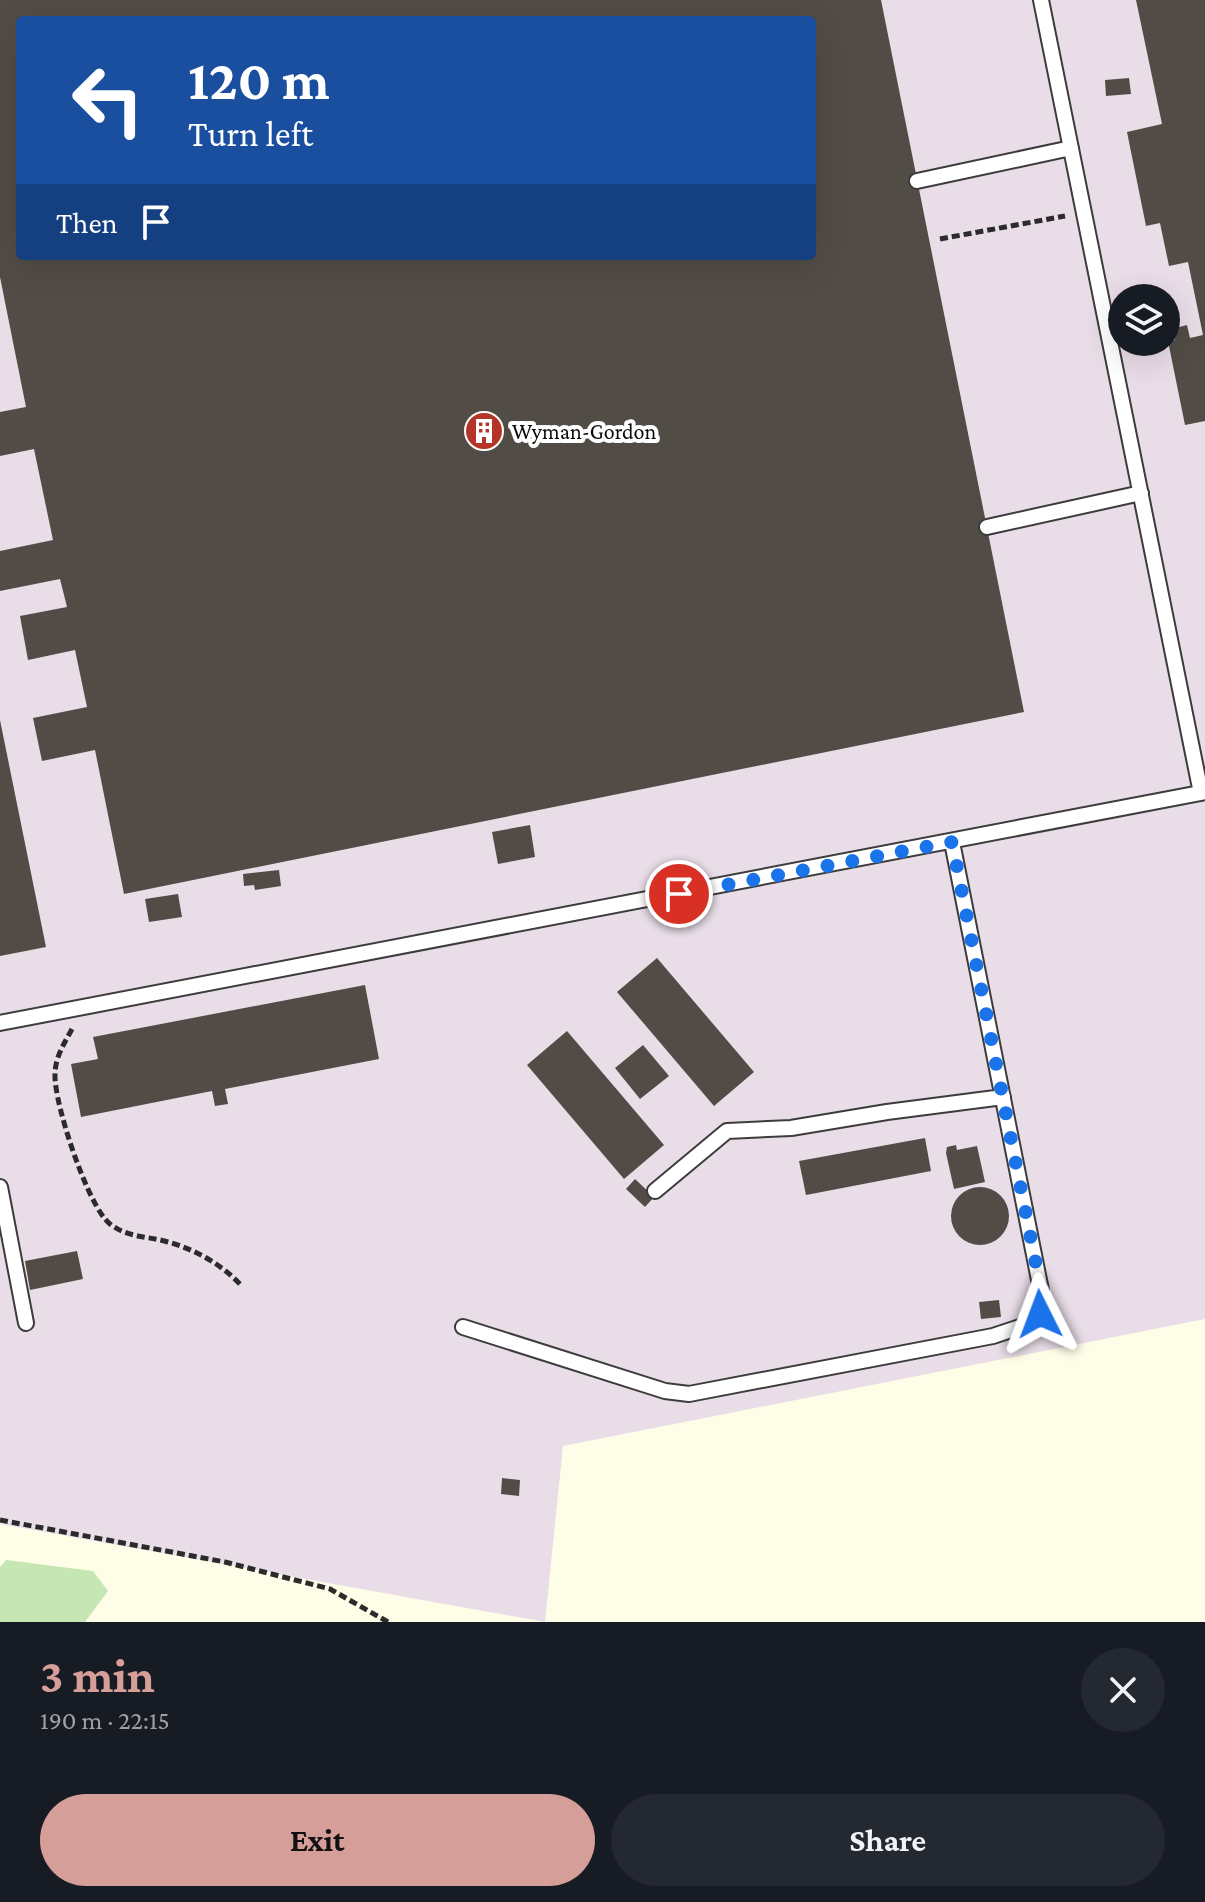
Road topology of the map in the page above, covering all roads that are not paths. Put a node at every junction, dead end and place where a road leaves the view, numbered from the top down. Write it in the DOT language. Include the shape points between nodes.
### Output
graph roads {
  1 [pos="1041,0"];
  2 [pos="1071,148"];
  3 [pos="917,181"];
  4 [pos="1141,493"];
  5 [pos="987,527"];
  6 [pos="1203,792"];
  7 [pos="952,842"];
  8 [pos="0,1023"];
  9 [pos="1003,1097"];
  10 [pos="0,1187"];
  11 [pos="655,1191"];
  12 [pos="26,1323"];
  13 [pos="463,1327"];
  1 -- 2 [label="lane"];
  2 -- 3 [label="lane"];
  2 -- 4 [label="lane"];
  4 -- 5 [label="lane"];
  4 -- 6 [label="lane"];
  6 -- 7 [label="lane"];
  7 -- 8 [label="lane"];
  7 -- 9 [label="lane"];
  9 -- 11 [label="lane" via="791,1128 727,1131"];
  9 -- 13 [label="lane" via="1041,1290 1040,1314 1029,1324 993,1336 689,1394"];
  10 -- 12 [label="lane"];
}
